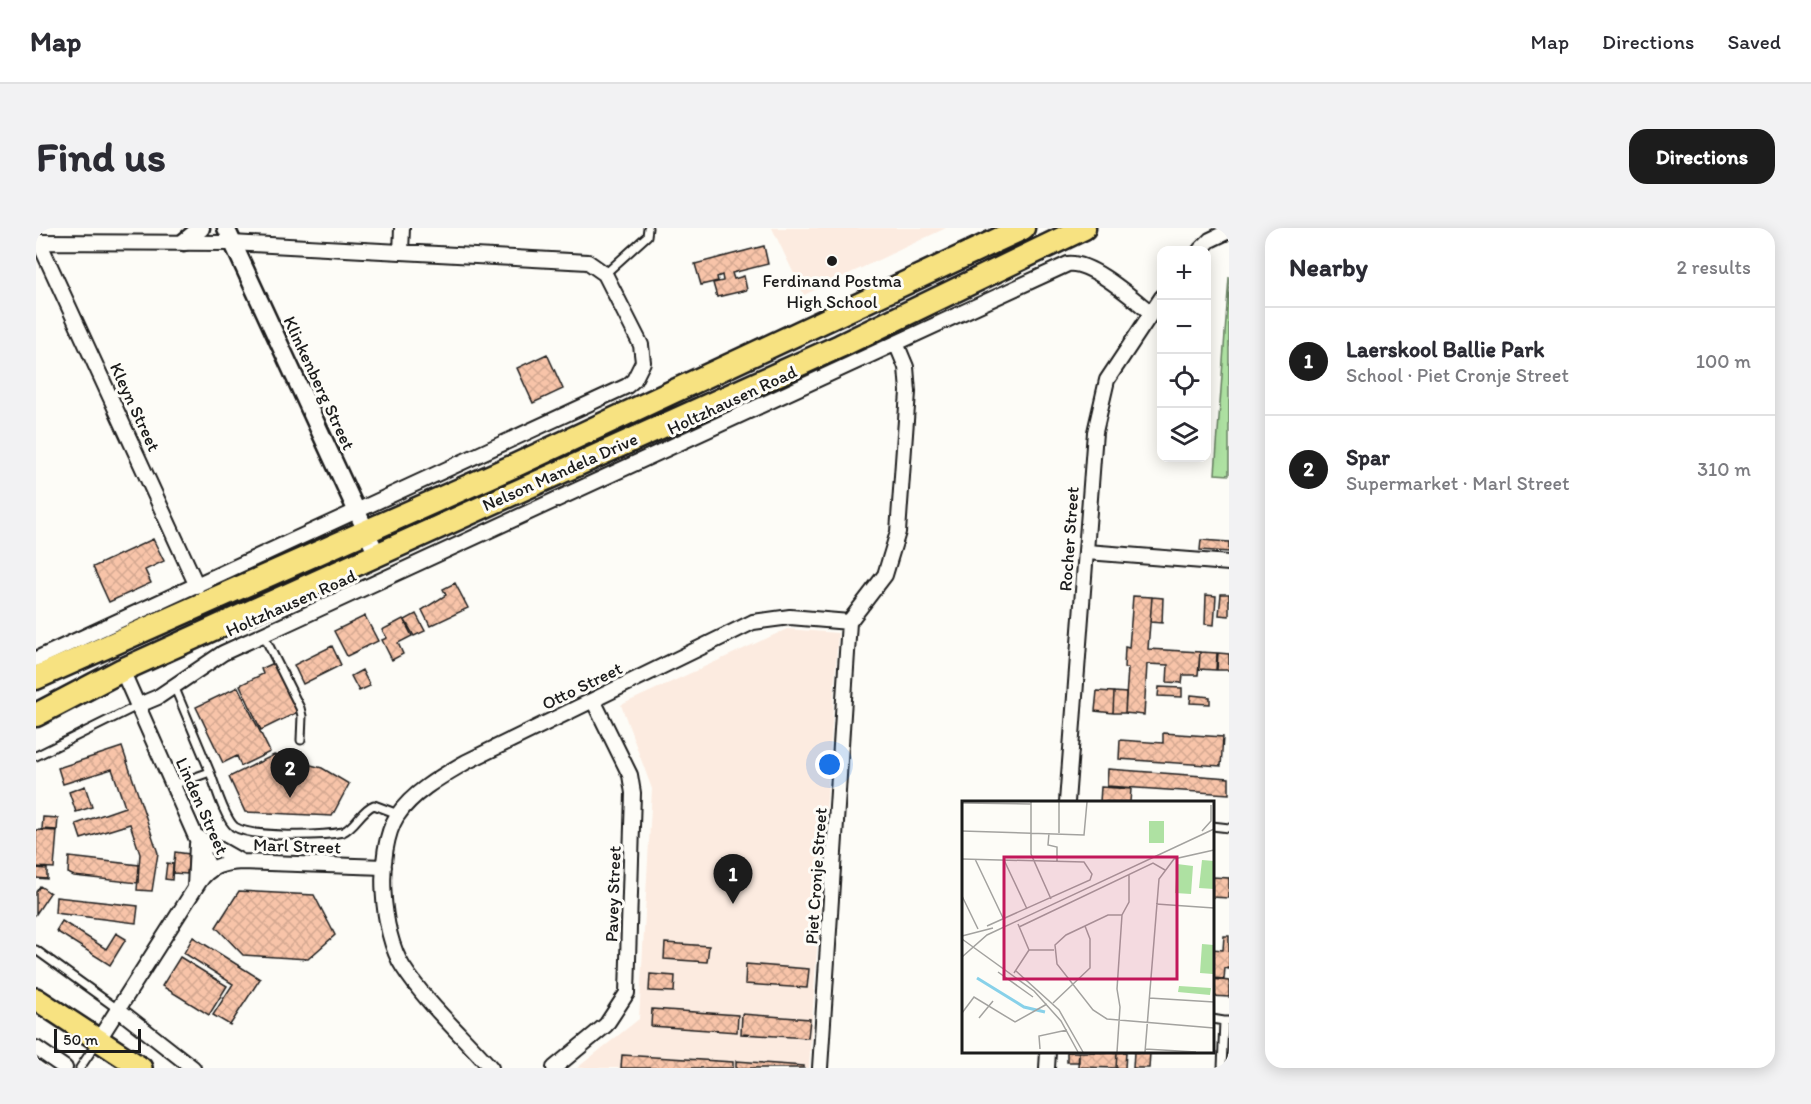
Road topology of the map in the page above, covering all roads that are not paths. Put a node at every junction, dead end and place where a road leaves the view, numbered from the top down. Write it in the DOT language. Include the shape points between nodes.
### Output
graph roads {
  1 [pos="201,228"];
  2 [pos="402,228"];
  3 [pos="648,228"];
  4 [pos="1023,228"];
  5 [pos="1084,228"];
  6 [pos="1229,231"];
  7 [pos="229,236"];
  8 [pos="38,242"];
  9 [pos="184,242"];
  10 [pos="1204,246"];
  11 [pos="401,252"];
  12 [pos="605,274"];
  13 [pos="1159,300"];
  14 [pos="1150,312"];
  15 [pos="896,343"];
  16 [pos="356,510"];
  17 [pos="366,531"];
  18 [pos="1087,552"];
  19 [pos="377,555"];
  20 [pos="1229,563"];
  21 [pos="198,586"];
  22 [pos="849,622"];
  23 [pos="264,634"];
  24 [pos="36,659"];
  25 [pos="122,670"];
  26 [pos="36,678"];
  27 [pos="174,687"];
  28 [pos="593,700"];
  29 [pos="139,705"];
  30 [pos="37,715"];
  31 [pos="301,740"];
  32 [pos="36,756"];
  33 [pos="210,772"];
  34 [pos="173,785"];
  35 [pos="1067,801"];
  36 [pos="398,814"];
  37 [pos="1214,826"];
  38 [pos="1229,828"];
  39 [pos="196,836"];
  40 [pos="242,862"];
  41 [pos="384,867"];
  42 [pos="210,869"];
  43 [pos="195,889"];
  44 [pos="36,950"];
  45 [pos="36,999"];
  46 [pos="119,1010"];
  47 [pos="1227,1021"];
  48 [pos="99,1039"];
  49 [pos="36,1048"];
  50 [pos="1048,1053"];
  51 [pos="65,1068"];
  52 [pos="80,1068"];
  53 [pos="141,1068"];
  54 [pos="193,1068"];
  55 [pos="491,1068"];
  56 [pos="554,1068"];
  57 [pos="820,1068"];
  58 [pos="1047,1068"];
  59 [pos="1222,1068"];
  1 -- 9 [label="street"];
  2 -- 11 [label="street"];
  3 -- 12 [label="lane" via="647,236"];
  4 -- 17 [label="highway, Nelson Mandela Drive" via="746,360"];
  5 -- 19 [label="highway, Nelson Mandela Drive" via="840,346"];
  6 -- 10 [label="street"];
  7 -- 9 [label="street"];
  7 -- 11 [label="street"];
  7 -- 16 [label="street, Klinkenberg Street"];
  8 -- 9 [label="street"];
  8 -- 21 [label="street, Kleyn Street"];
  11 -- 12 [label="street" via="588,262"];
  12 -- 16 [label="street" via="641,345 643,362 634,380"];
  13 -- 14 [label="street, Rocher Street"];
  14 -- 15 [label="street, Holtzhausen Road" via="1093,270 1072,263"];
  14 -- 18 [label="street, Rocher Street" via="1107,380 1100,399"];
  15 -- 22 [label="street" via="906,367 908,392 898,532 885,575"];
  15 -- 23 [label="street, Holtzhausen Road"];
  16 -- 17 [label="street, Klinkenberg Street"];
  16 -- 21 [label="street"];
  17 -- 19 [label="street, Klinkenberg Street"];
  17 -- 26 [label="highway, Nelson Mandela Drive"];
  18 -- 20 [label="street"];
  18 -- 35 [label="street, Rocher Street"];
  19 -- 25 [label="highway, Nelson Mandela Drive"];
  21 -- 24 [label="street"];
  22 -- 28 [label="street, Otto Street" via="790,617 753,622"];
  22 -- 57 [label="street, Piet Cronje Street"];
  23 -- 27 [label="street, Holtzhausen Road" via="202,665"];
  23 -- 31 [label="lane" via="300,708"];
  25 -- 29 [label="street, Linden Street"];
  25 -- 30 [label="highway, Nelson Mandela Drive"];
  27 -- 29 [label="street, Holtzhausen Road"];
  27 -- 33 [label="lane"];
  28 -- 36 [label="street, Otto Street" via="466,762 434,781"];
  28 -- 56 [label="street, Pavey Street" via="630,775 633,793 627,993 606,1025"];
  29 -- 32 [label="lane, Holtzhausen Road"];
  29 -- 34 [label="street, Linden Street"];
  33 -- 34 [label="lane"];
  33 -- 36 [label="lane" via="229,820 235,827 251,832 343,832 374,805"];
  34 -- 39 [label="street, Linden Street"];
  36 -- 41 [label="street, Otto Street"];
  37 -- 38 [label="lane"];
  39 -- 40 [label="street"];
  39 -- 42 [label="street, Linden Street"];
  39 -- 43 [label="street"];
  40 -- 41 [label="street, Marl Street"];
  40 -- 42 [label="street, Marl Street"];
  41 -- 55 [label="street, Otto Street" via="389,925 402,967"];
  42 -- 43 [label="street, Linden Street"];
  43 -- 46 [label="street, Linden Street"];
  44 -- 46 [label="lane"];
  45 -- 48 [label="main road"];
  46 -- 48 [label="street, Linden Street"];
  46 -- 54 [label="street"];
  47 -- 59 [label="lane"];
  48 -- 52 [label="lane"];
  48 -- 53 [label="main road"];
  49 -- 51 [label="street"];
  50 -- 58 [label="street"];
}
